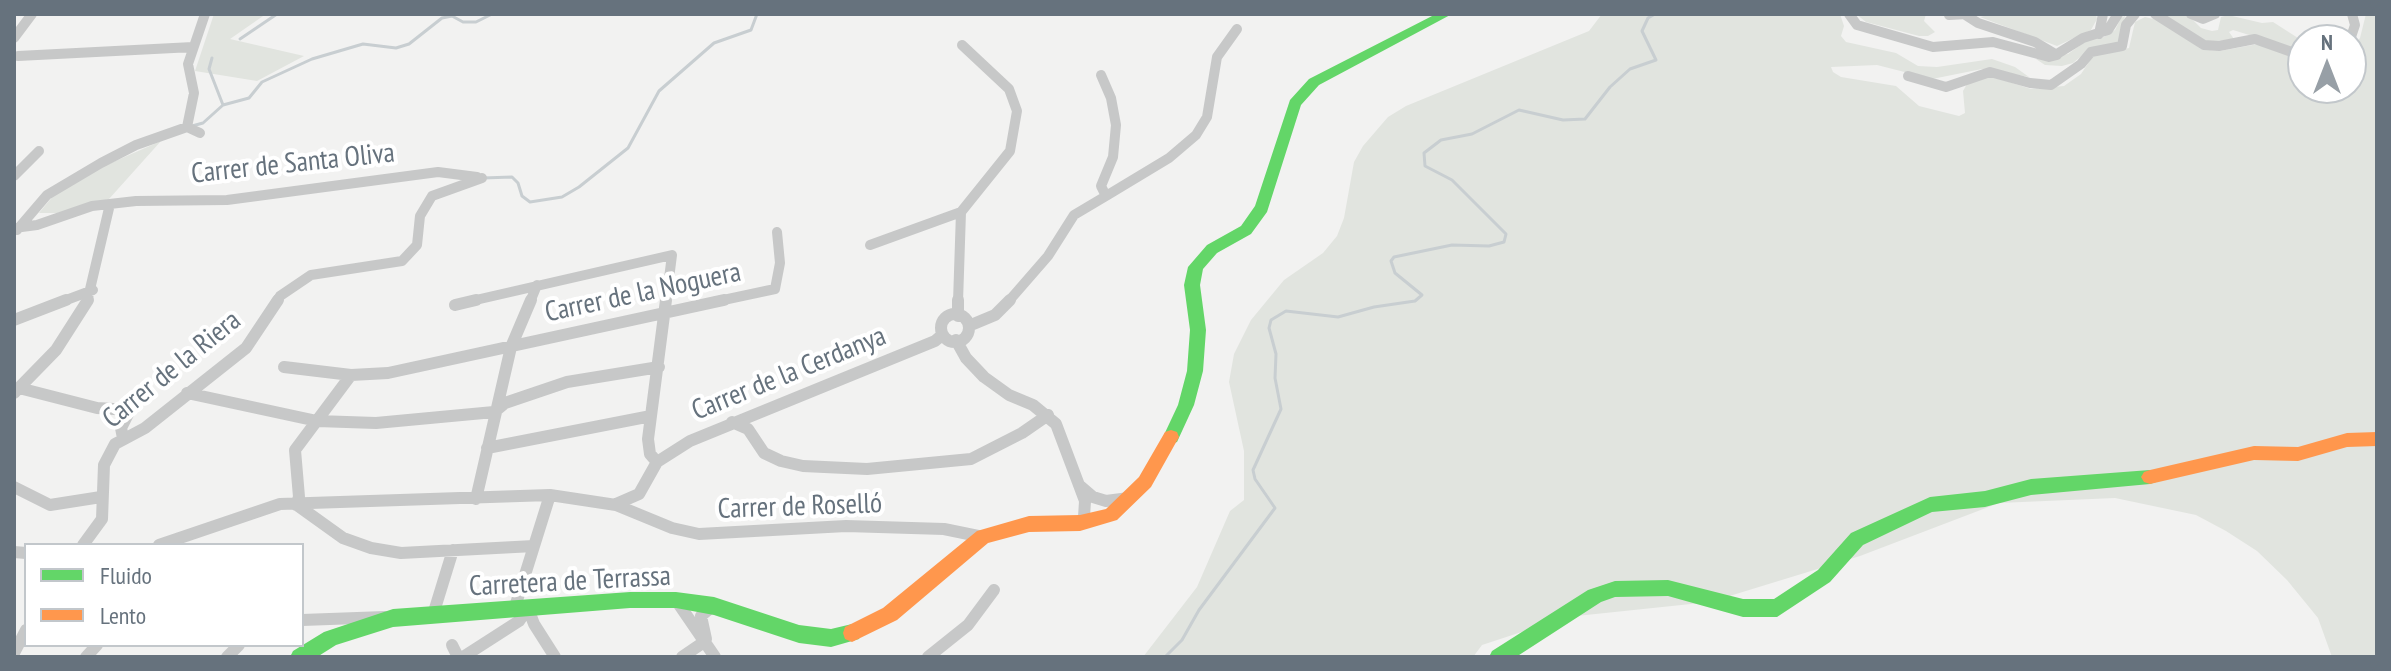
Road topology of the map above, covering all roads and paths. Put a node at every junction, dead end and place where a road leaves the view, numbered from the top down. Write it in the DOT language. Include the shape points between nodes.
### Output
graph roads {
  1 [pos="32,14"];
  2 [pos="205,14"];
  3 [pos="1446,14"];
  4 [pos="1849,14"];
  5 [pos="1965,14"];
  6 [pos="2103,14"];
  7 [pos="2118,14"];
  8 [pos="2135,14"];
  9 [pos="2155,14"];
  10 [pos="2191,14"];
  11 [pos="2215,14"];
  12 [pos="1949,15"];
  13 [pos="1237,29"];
  14 [pos="2099,34"];
  15 [pos="14,38"];
  16 [pos="14,45"];
  17 [pos="962,45"];
  18 [pos="193,47"];
  19 [pos="2287,50"];
  20 [pos="2057,54"];
  21 [pos="16,58"];
  22 [pos="1101,75"];
  23 [pos="1908,76"];
  24 [pos="187,127"];
  25 [pos="200,133"];
  26 [pos="39,151"];
  27 [pos="14,176"];
  28 [pos="482,178"];
  29 [pos="1106,196"];
  30 [pos="110,204"];
  31 [pos="961,212"];
  32 [pos="16,230"];
  33 [pos="777,232"];
  34 [pos="870,245"];
  35 [pos="537,285"];
  36 [pos="93,290"];
  37 [pos="455,305"];
  38 [pos="664,313"];
  39 [pos="958,316"];
  40 [pos="14,320"];
  41 [pos="971,325"];
  42 [pos="942,335"];
  43 [pos="956,340"];
  44 [pos="511,347"];
  45 [pos="284,367"];
  46 [pos="659,367"];
  47 [pos="351,375"];
  48 [pos="16,390"];
  49 [pos="187,393"];
  50 [pos="768,408"];
  51 [pos="494,412"];
  52 [pos="1048,415"];
  53 [pos="651,416"];
  54 [pos="317,421"];
  55 [pos="732,422"];
  56 [pos="123,438"];
  57 [pos="754,438"];
  58 [pos="2377,439"];
  59 [pos="487,448"];
  60 [pos="657,462"];
  61 [pos="1079,484"];
  62 [pos="14,487"];
  63 [pos="639,494"];
  64 [pos="550,495"];
  65 [pos="1134,496"];
  66 [pos="101,497"];
  67 [pos="476,499"];
  68 [pos="351,503"];
  69 [pos="296,505"];
  70 [pos="616,505"];
  71 [pos="644,516"];
  72 [pos="1080,523"];
  73 [pos="327,527"];
  74 [pos="983,537"];
  75 [pos="84,543"];
  76 [pos="165,543"];
  77 [pos="534,546"];
  78 [pos="453,550"];
  79 [pos="994,590"];
  80 [pos="676,600"];
  81 [pos="714,606"];
  82 [pos="521,609"];
  83 [pos="433,615"];
  84 [pos="393,618"];
  85 [pos="323,619"];
  86 [pos="304,620"];
  87 [pos="24,634"];
  88 [pos="331,638"];
  89 [pos="709,649"];
  90 [pos="14,653"];
  91 [pos="458,653"];
  92 [pos="300,657"];
  93 [pos="555,657"];
  94 [pos="682,657"];
  95 [pos="928,657"];
  96 [pos="1499,657"];
  1 -- 15 [label="street"];
  2 -- 18 [label="street"];
  3 -- 65 [label="street, Carretera de Terrassa" via="1314,82 1295,103 1262,208 1246,230 1212,249 1196,267 1195,375 1170,440"];
  4 -- 20 [label="street" via="1857,25 1933,47 1993,42 2049,57"];
  5 -- 12 [label="street"];
  5 -- 20 [label="street"];
  6 -- 14 [label="street"];
  7 -- 14 [label="street"];
  8 -- 23 [label="street" via="2126,25 2122,46 2091,52 2054,84 1995,72 1946,87"];
  9 -- 19 [label="street" via="2204,45 2255,39"];
  10 -- 11 [label="street" via="2203,19"];
  13 -- 29 [label="street" via="1217,57 1207,117 1196,135"];
  14 -- 20 [label="street"];
  16 -- 21 [label="street" via="21,49"];
  17 -- 31 [label="street" via="1009,89 1017,111 1010,151"];
  18 -- 21 [label="street"];
  18 -- 24 [label="street" via="187,69 194,93"];
  22 -- 29 [label="street" via="1116,125 1113,157 1101,186"];
  24 -- 25 [label="street"];
  24 -- 32 [label="street" via="136,145 63,184"];
  26 -- 27 [label="street"];
  28 -- 30 [label="street, Carrer de Santa Oliva" via="438,172 254,198"];
  28 -- 49 [label="street, Carrer de la Riera" via="432,196 420,216 417,245 402,261 311,275 296,284 280,296 246,348"];
  29 -- 41 [label="street" via="1074,215 1048,256 1003,308"];
  30 -- 32 [label="street, Carrer de Santa Oliva"];
  30 -- 36 [label="street"];
  31 -- 34 [label="street"];
  31 -- 39 [label="street"];
  33 -- 38 [label="street, Carrer de la Noguera" via="780,263 775,289"];
  35 -- 37 [label="street"];
  35 -- 38 [label="street" via="672,255"];
  35 -- 44 [label="street"];
  36 -- 40 [label="street"];
  36 -- 48 [label="street" via="56,350"];
  38 -- 44 [label="street, Carrer de la Noguera"];
  38 -- 46 [label="street"];
  39 -- 41 [label="street"];
  39 -- 42 [label="street" via="941,324"];
  41 -- 43 [label="street" via="966,337"];
  42 -- 43 [label="street"];
  42 -- 50 [label="street, Carrer de la Cerdanya"];
  43 -- 52 [label="street" via="966,358 995,386"];
  44 -- 47 [label="street, Carrer de la Noguera" via="388,373"];
  44 -- 51 [label="street"];
  45 -- 47 [label="street, Carrer de la Noguera"];
  46 -- 51 [label="street" via="567,382 505,403"];
  46 -- 53 [label="street"];
  47 -- 54 [label="street"];
  48 -- 56 [label="street" via="130,410 121,428"];
  49 -- 54 [label="street"];
  49 -- 56 [label="street, Carrer de la Riera" via="145,428"];
  50 -- 55 [label="street, Carrer de la Cerdanya"];
  50 -- 57 [label="street"];
  51 -- 54 [label="street" via="376,423"];
  51 -- 59 [label="street"];
  52 -- 57 [label="street" via="971,459 885,468 790,464 764,453"];
  52 -- 61 [label="street" via="1061,434"];
  53 -- 59 [label="street"];
  53 -- 60 [label="street" via="648,446"];
  54 -- 69 [label="street" via="295,452"];
  55 -- 57 [label="street"];
  55 -- 60 [label="street, Carrer de la Cerdanya"];
  56 -- 66 [label="street, Carrer de la Riera" via="104,465"];
  58 -- 96 [label="street" via="2347,440 2298,454 2254,453 2155,477 2031,487 1930,505 1857,539 1819,580 1777,608 1743,608 1668,588 1615,589 1595,596"];
  59 -- 67 [label="street"];
  60 -- 63 [label="street"];
  61 -- 65 [label="street" via="1106,501"];
  61 -- 72 [label="street" via="1086,510"];
  62 -- 66 [label="street" via="50,505"];
  63 -- 70 [label="street"];
  63 -- 71 [label="street"];
  64 -- 67 [label="street, Carrer de Roselló"];
  64 -- 70 [label="street, Carrer de Roselló"];
  64 -- 77 [label="street"];
  65 -- 72 [label="street, Carretera de Terrassa" via="1111,515"];
  66 -- 75 [label="street, Carrer de la Riera" via="102,519"];
  67 -- 68 [label="street, Carrer de Roselló"];
  68 -- 69 [label="street, Carrer de Roselló"];
  68 -- 73 [label="street" via="333,512"];
  69 -- 73 [label="street"];
  69 -- 76 [label="street, Carrer de Roselló" via="280,504"];
  70 -- 71 [label="street, Carrer de Roselló"];
  71 -- 74 [label="street, Carrer de Roselló" via="699,534 846,526 944,529"];
  72 -- 74 [label="street, Carretera de Terrassa" via="1029,524"];
  73 -- 78 [label="street" via="371,548 401,553"];
  74 -- 81 [label="street, Carretera de Terrassa" via="890,614 844,636 799,634"];
  77 -- 78 [label="street"];
  77 -- 82 [label="street"];
  78 -- 83 [label="street"];
  79 -- 95 [label="street" via="968,625"];
  80 -- 81 [label="street, Carretera de Terrassa"];
  80 -- 82 [label="street, Carretera de Terrassa"];
  80 -- 89 [label="street"];
  81 -- 89 [label="street" via="701,616"];
  82 -- 83 [label="street, Carretera de Terrassa"];
  82 -- 91 [label="street" via="519,621"];
  82 -- 93 [label="street"];
  83 -- 84 [label="street, Carretera de Terrassa"];
  84 -- 85 [label="street"];
  84 -- 88 [label="street, Carretera de Terrassa"];
  85 -- 86 [label="street"];
  85 -- 88 [label="street" via="333,627"];
  87 -- 90 [label="street"];
  88 -- 92 [label="street, Carretera de Terrassa"];
  89 -- 94 [label="street"];
}
